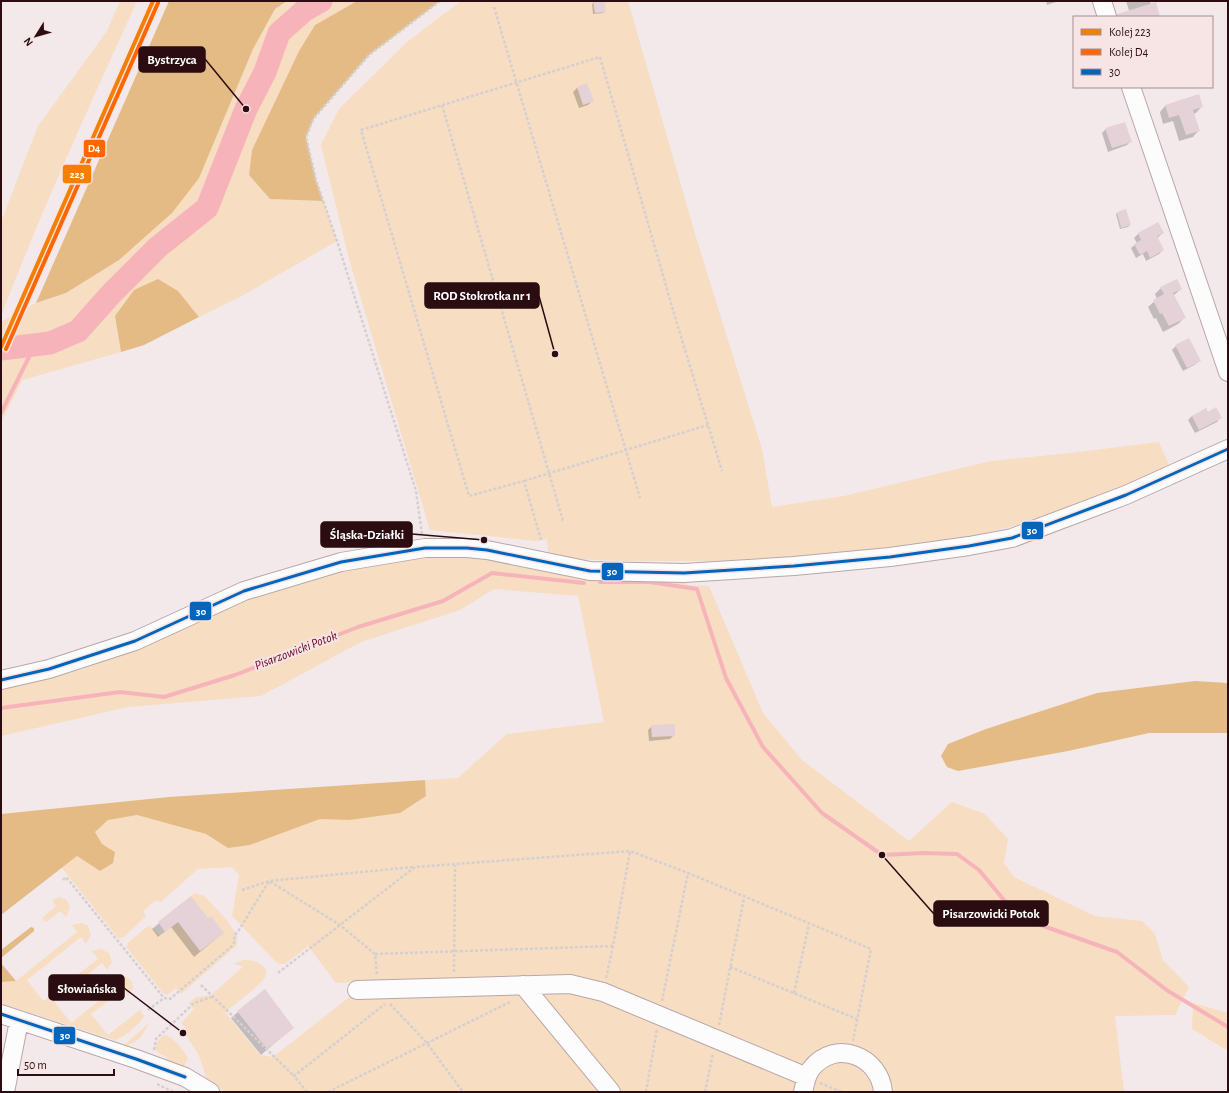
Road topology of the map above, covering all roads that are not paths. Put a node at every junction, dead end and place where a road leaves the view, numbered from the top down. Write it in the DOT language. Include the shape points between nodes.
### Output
graph roads {
  1 [pos="1102,1"];
  2 [pos="1108,16"];
  3 [pos="1131,88"];
  4 [pos="1228,372"];
  5 [pos="1228,449"];
  6 [pos="1,680"];
  7 [pos="526,989"];
  8 [pos="357,990"];
  9 [pos="1,1014"];
  10 [pos="20,1021"];
  11 [pos="805,1084"];
  12 [pos="5,1092"];
  13 [pos="210,1092"];
  14 [pos="611,1092"];
  15 [pos="883,1092"];
  1 -- 2 [label="street"];
  3 -- 4 [label="street"];
  5 -- 6 [label="street" via="1126,495 1012,538 914,554 794,566 684,572 590,571 467,548 425,548 341,562 244,591 135,641 49,669"];
  7 -- 8 [label="street" via="454,987"];
  7 -- 11 [label="street" via="570,984 603,992 716,1039"];
  7 -- 14 [label="street"];
  9 -- 10 [label="street"];
  10 -- 12 [label="street"];
  10 -- 13 [label="street" via="136,1058 185,1077"];
  11 -- 15 [label="street" via="818,1062 836,1054 850,1053 875,1068 882,1082"];
}
